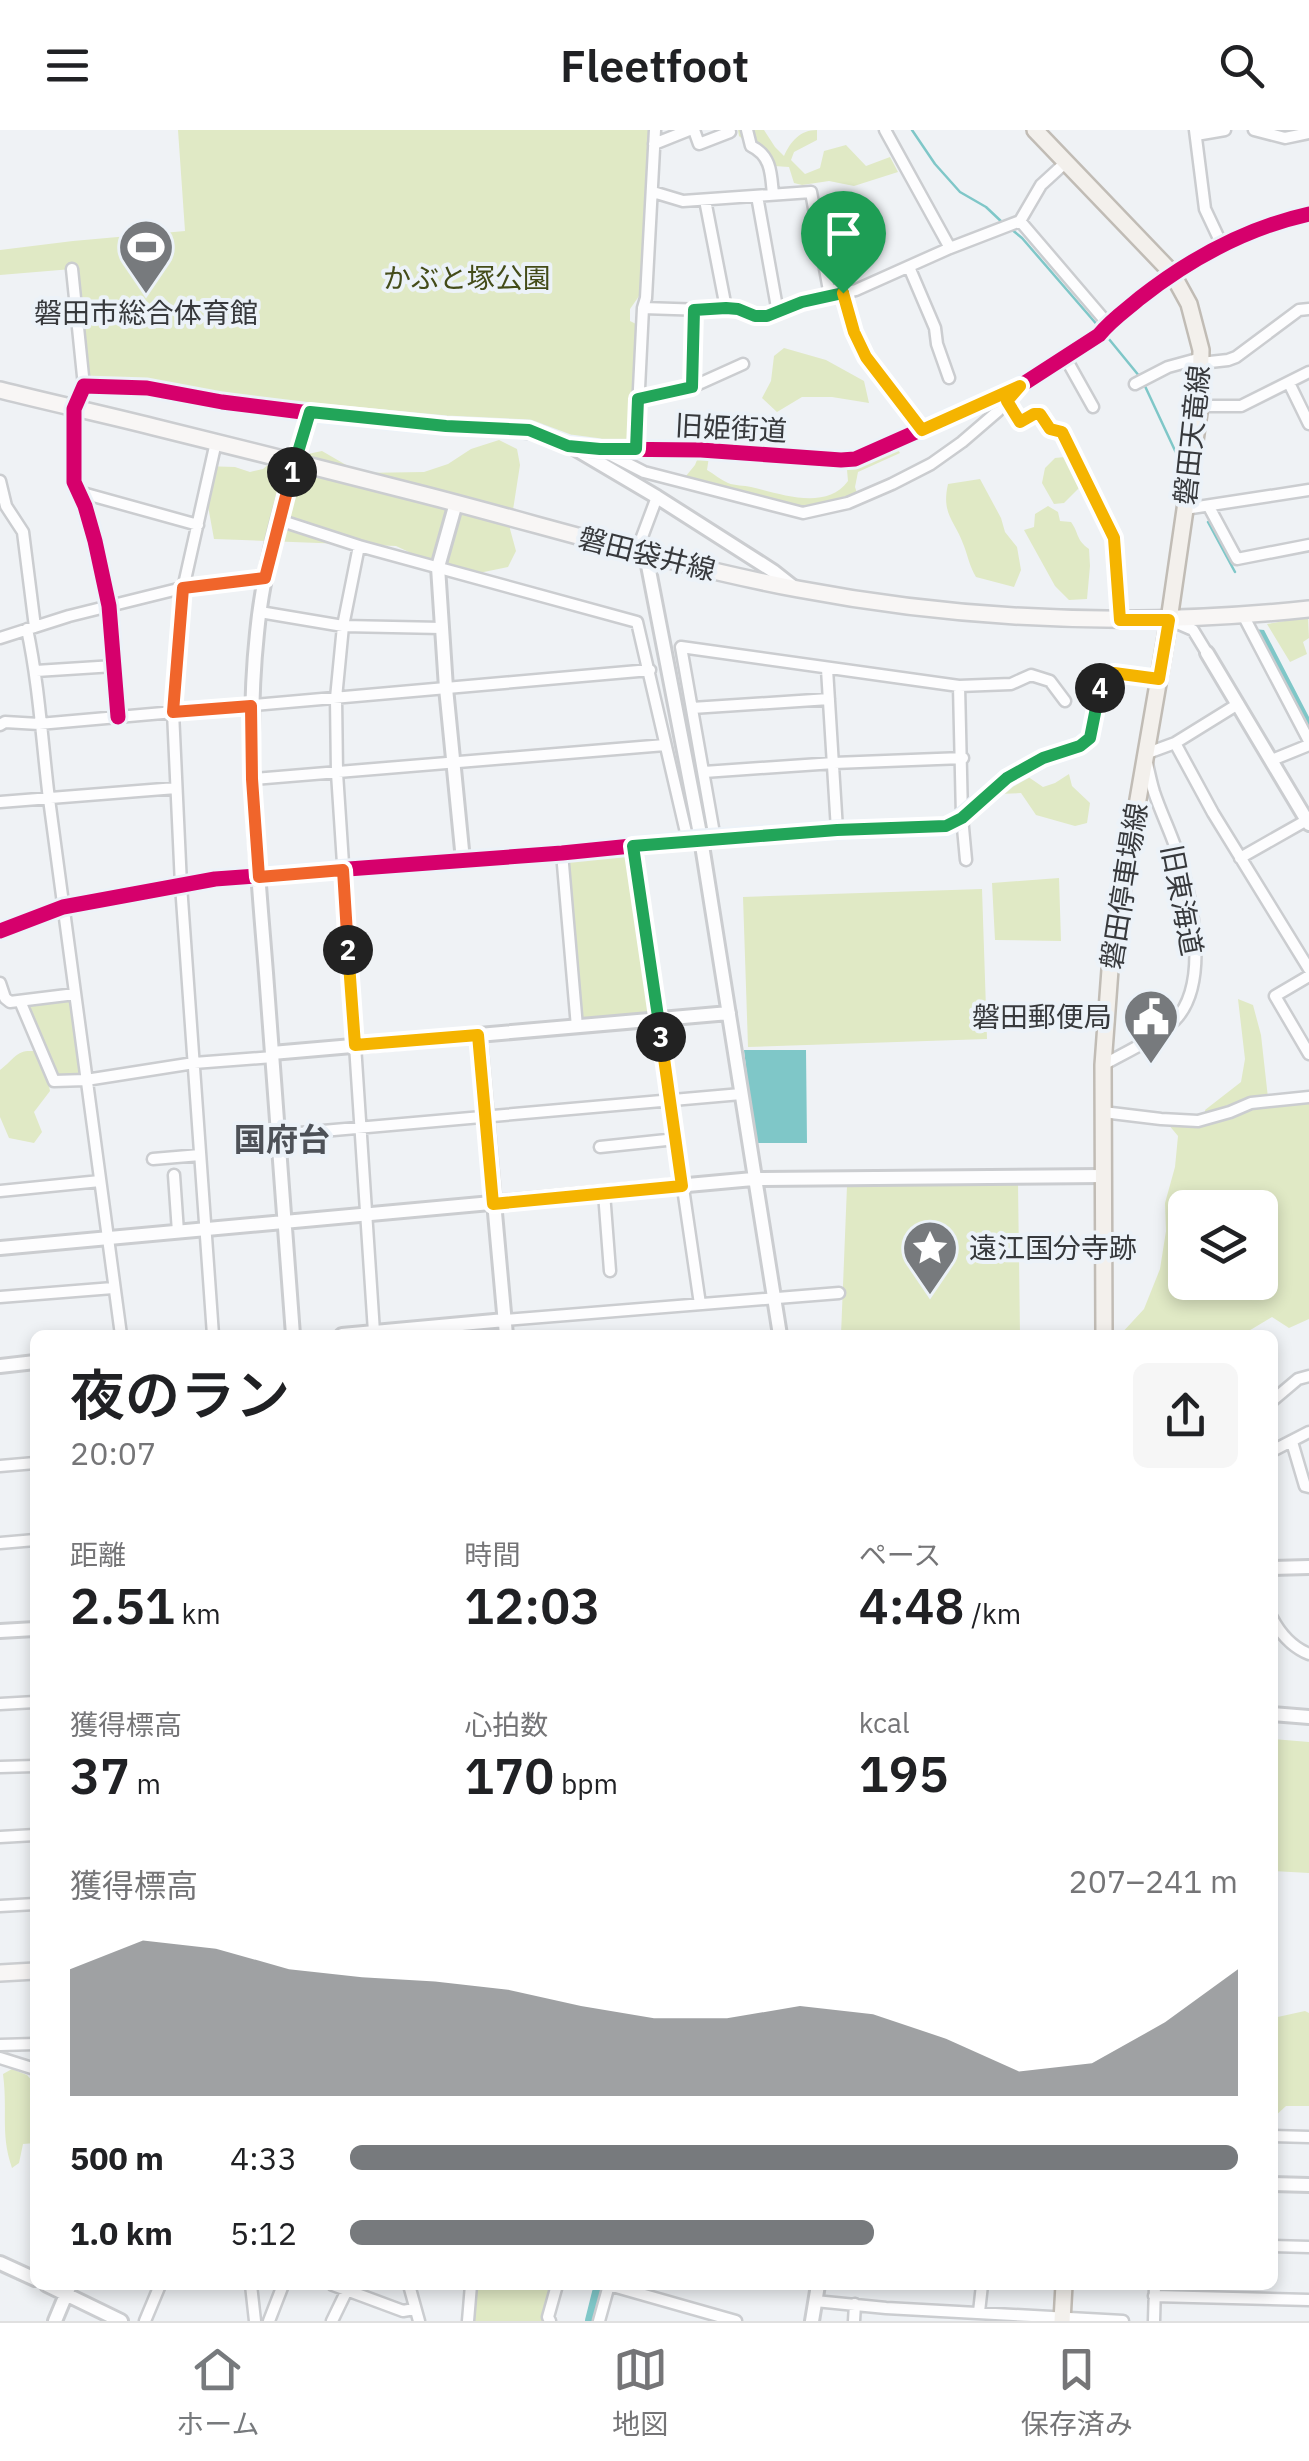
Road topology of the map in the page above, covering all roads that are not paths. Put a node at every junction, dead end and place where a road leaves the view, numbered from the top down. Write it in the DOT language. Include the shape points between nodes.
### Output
graph roads {
  1 [pos="654,130"];
  2 [pos="692,130"];
  3 [pos="747,130"];
  4 [pos="885,130"];
  5 [pos="1035,130"];
  6 [pos="1226,130"];
  7 [pos="1254,130"];
  8 [pos="730,132"];
  9 [pos="1195,133"];
  10 [pos="1309,133"];
  11 [pos="654,144"];
  12 [pos="1065,163"];
  13 [pos="653,192"];
  14 [pos="772,195"];
  15 [pos="757,196"];
  16 [pos="704,200"];
  17 [pos="1309,214"];
  18 [pos="1020,221"];
  19 [pos="1222,245"];
  20 [pos="950,248"];
  21 [pos="909,267"];
  22 [pos="72,268"];
  23 [pos="1172,273"];
  24 [pos="843,293"];
  25 [pos="830,296"];
  26 [pos="643,308"];
  27 [pos="726,308"];
  28 [pos="1309,309"];
  29 [pos="694,310"];
  30 [pos="778,312"];
  31 [pos="1108,324"];
  32 [pos="1065,357"];
  33 [pos="1201,361"];
  34 [pos="744,364"];
  35 [pos="1309,372"];
  36 [pos="949,378"];
  37 [pos="1290,383"];
  38 [pos="1135,384"];
  39 [pos="84,386"];
  40 [pos="1020,386"];
  41 [pos="692,387"];
  42 [pos="0,390"];
  43 [pos="638,399"];
  44 [pos="1007,401"];
  45 [pos="1200,406"];
  46 [pos="1093,408"];
  47 [pos="74,409"];
  48 [pos="310,412"];
  49 [pos="1309,424"];
  50 [pos="922,430"];
  51 [pos="216,442"];
  52 [pos="568,446"];
  53 [pos="600,449"];
  54 [pos="636,449"];
  55 [pos="295,461"];
  56 [pos="0,481"];
  57 [pos="1309,490"];
  58 [pos="79,492"];
  59 [pos="657,497"];
  60 [pos="456,503"];
  61 [pos="1210,506"];
  62 [pos="1185,509"];
  63 [pos="279,520"];
  64 [pos="198,524"];
  65 [pos="359,546"];
  66 [pos="1309,546"];
  67 [pos="641,554"];
  68 [pos="438,567"];
  69 [pos="265,578"];
  70 [pos="183,588"];
  71 [pos="795,588"];
  72 [pos="109,606"];
  73 [pos="1309,610"];
  74 [pos="260,612"];
  75 [pos="1242,615"];
  76 [pos="1120,620"];
  77 [pos="1169,620"];
  78 [pos="343,626"];
  79 [pos="31,628"];
  80 [pos="442,628"];
  81 [pos="0,638"];
  82 [pos="1207,654"];
  83 [pos="114,666"];
  84 [pos="827,669"];
  85 [pos="650,670"];
  86 [pos="36,671"];
  87 [pos="1159,679"];
  88 [pos="959,686"];
  89 [pos="446,688"];
  90 [pos="336,698"];
  91 [pos="829,699"];
  92 [pos="1065,701"];
  93 [pos="1238,704"];
  94 [pos="251,706"];
  95 [pos="692,708"];
  96 [pos="173,712"];
  97 [pos="118,717"];
  98 [pos="39,724"];
  99 [pos="0,725"];
  100 [pos="1174,743"];
  101 [pos="1309,743"];
  102 [pos="666,744"];
  103 [pos="1145,754"];
  104 [pos="963,758"];
  105 [pos="1272,760"];
  106 [pos="454,763"];
  107 [pos="834,763"];
  108 [pos="704,772"];
  109 [pos="337,773"];
  110 [pos="252,779"];
  111 [pos="176,788"];
  112 [pos="49,799"];
  113 [pos="0,802"];
  114 [pos="962,818"];
  115 [pos="1308,822"];
  116 [pos="837,830"];
  117 [pos="701,840"];
  118 [pos="633,846"];
  119 [pos="562,853"];
  120 [pos="1240,858"];
  121 [pos="462,860"];
  122 [pos="966,860"];
  123 [pos="343,870"];
  124 [pos="259,877"];
  125 [pos="181,884"];
  126 [pos="63,907"];
  127 [pos="0,931"];
  128 [pos="1309,972"];
  129 [pos="0,983"];
  130 [pos="75,994"];
  131 [pos="20,1002"];
  132 [pos="729,1013"];
  133 [pos="658,1020"];
  134 [pos="577,1027"];
  135 [pos="478,1035"];
  136 [pos="355,1045"];
  137 [pos="1309,1054"];
  138 [pos="273,1055"];
  139 [pos="194,1064"];
  140 [pos="1103,1065"];
  141 [pos="86,1080"];
  142 [pos="741,1094"];
  143 [pos="1309,1096"];
  144 [pos="670,1100"];
  145 [pos="1104,1112"];
  146 [pos="485,1116"];
  147 [pos="361,1128"];
  148 [pos="277,1135"];
  149 [pos="676,1140"];
  150 [pos="600,1147"];
  151 [pos="200,1155"];
  152 [pos="153,1160"];
  153 [pos="174,1175"];
  154 [pos="1103,1176"];
  155 [pos="753,1179"];
  156 [pos="100,1181"];
  157 [pos="682,1186"];
  158 [pos="0,1191"];
  159 [pos="604,1194"];
  160 [pos="493,1204"];
  161 [pos="367,1216"];
  162 [pos="284,1223"];
  163 [pos="206,1230"];
  164 [pos="178,1232"];
  165 [pos="108,1239"];
  166 [pos="0,1248"];
  167 [pos="610,1271"];
  168 [pos="114,1288"];
  169 [pos="839,1293"];
  170 [pos="0,1298"];
  171 [pos="774,1298"];
  172 [pos="700,1304"];
  173 [pos="505,1328"];
  174 [pos="120,1330"];
  175 [pos="213,1330"];
  176 [pos="294,1330"];
  177 [pos="374,1330"];
  178 [pos="440,1330"];
  179 [pos="779,1330"];
  180 [pos="1104,1330"];
  181 [pos="30,1363"];
  182 [pos="0,1366"];
  183 [pos="1309,1376"];
  184 [pos="1278,1396"];
  185 [pos="1309,1432"];
  186 [pos="1292,1442"];
  187 [pos="1278,1448"];
  188 [pos="30,1463"];
  189 [pos="0,1466"];
  190 [pos="1309,1487"];
  191 [pos="30,1541"];
  192 [pos="0,1544"];
  193 [pos="1309,1567"];
  194 [pos="1278,1568"];
  195 [pos="1278,1627"];
  196 [pos="30,1629"];
  197 [pos="0,1631"];
  198 [pos="1309,1654"];
  199 [pos="30,1702"];
  200 [pos="0,1704"];
  201 [pos="1278,1715"];
  202 [pos="1309,1718"];
  203 [pos="30,1766"];
  204 [pos="0,1768"];
  205 [pos="30,1834"];
  206 [pos="0,1837"];
  207 [pos="30,1904"];
  208 [pos="0,1906"];
  209 [pos="30,1970"];
  210 [pos="0,1973"];
  211 [pos="30,2044"];
  212 [pos="0,2045"];
  213 [pos="0,2058"];
  214 [pos="30,2067"];
  215 [pos="1278,2136"];
  216 [pos="1309,2137"];
  217 [pos="1278,2184"];
  218 [pos="1309,2185"];
  219 [pos="1278,2246"];
  220 [pos="1309,2247"];
  221 [pos="0,2263"];
  222 [pos="30,2278"];
  223 [pos="68,2290"];
  224 [pos="158,2290"];
  225 [pos="252,2290"];
  226 [pos="281,2290"];
  227 [pos="347,2290"];
  228 [pos="353,2290"];
  229 [pos="410,2290"];
  230 [pos="471,2290"];
  231 [pos="556,2290"];
  232 [pos="608,2290"];
  233 [pos="627,2290"];
  234 [pos="817,2290"];
  235 [pos="981,2290"];
  236 [pos="1064,2290"];
  237 [pos="1154,2290"];
  238 [pos="1309,2300"];
  239 [pos="814,2301"];
  240 [pos="855,2304"];
  241 [pos="886,2308"];
  242 [pos="979,2312"];
  243 [pos="417,2315"];
  244 [pos="1062,2320"];
  245 [pos="55,2321"];
  246 [pos="121,2321"];
  247 [pos="146,2321"];
  248 [pos="255,2321"];
  249 [pos="269,2321"];
  250 [pos="332,2321"];
  251 [pos="468,2321"];
  252 [pos="550,2321"];
  253 [pos="599,2321"];
  254 [pos="736,2321"];
  255 [pos="812,2321"];
  256 [pos="854,2321"];
  257 [pos="886,2321"];
  258 [pos="1124,2321"];
  259 [pos="1154,2321"];
  1 -- 11 [label="street"];
  2 -- 8 [label="street" via="698,144"];
  2 -- 11 [label="street"];
  3 -- 14 [label="street" via="751,146 767,158"];
  4 -- 20 [label="street"];
  5 -- 12 [label="main road, 磐田天竜線"];
  6 -- 9 [label="street"];
  7 -- 10 [label="street" via="1285,138"];
  9 -- 19 [label="street" via="1205,209"];
  11 -- 13 [label="street"];
  12 -- 18 [label="street" via="1040,185"];
  12 -- 23 [label="main road, 磐田天竜線"];
  13 -- 16 [label="street"];
  13 -- 26 [label="street"];
  14 -- 15 [label="street"];
  14 -- 25 [label="street" via="811,192"];
  15 -- 16 [label="street"];
  15 -- 30 [label="street"];
  16 -- 27 [label="street"];
  17 -- 19 [label="street"];
  18 -- 20 [label="street"];
  18 -- 31 [label="street"];
  19 -- 23 [label="street"];
  20 -- 21 [label="street"];
  21 -- 24 [label="street"];
  21 -- 36 [label="street"];
  22 -- 39 [label="street"];
  23 -- 31 [label="street, 旧姫街道"];
  23 -- 33 [label="main road, 磐田天竜線" via="1194,319"];
  24 -- 25 [label="street"];
  24 -- 50 [label="street" via="866,357"];
  25 -- 30 [label="street"];
  26 -- 29 [label="street"];
  26 -- 43 [label="street"];
  27 -- 29 [label="street"];
  27 -- 30 [label="street" via="755,316"];
  28 -- 33 [label="street" via="1236,357"];
  29 -- 41 [label="street"];
  31 -- 32 [label="street, 旧姫街道"];
  32 -- 40 [label="street, 旧姫街道"];
  32 -- 46 [label="street"];
  33 -- 38 [label="street" via="1182,361"];
  33 -- 45 [label="main road, 磐田天竜線"];
  34 -- 41 [label="street"];
  35 -- 37 [label="street"];
  37 -- 45 [label="street" via="1241,406"];
  37 -- 49 [label="street"];
  39 -- 47 [label="street"];
  39 -- 48 [label="street, 旧姫街道" via="147,388"];
  40 -- 44 [label="street"];
  40 -- 50 [label="street, 旧姫街道"];
  41 -- 43 [label="street"];
  42 -- 47 [label="main road, 磐田袋井線"];
  43 -- 54 [label="street"];
  44 -- 53 [label="street" via="932,464 848,503 803,513 644,472"];
  44 -- 76 [label="street" via="1020,422 1040,414 1050,429 1062,432 1114,538"];
  45 -- 62 [label="main road, 磐田天竜線"];
  47 -- 51 [label="main road, 磐田袋井線"];
  47 -- 58 [label="street"];
  48 -- 52 [label="street, 旧姫街道" via="529,430"];
  48 -- 55 [label="street"];
  50 -- 54 [label="street, 旧姫街道" via="842,460"];
  51 -- 55 [label="main road, 磐田袋井線"];
  51 -- 64 [label="street"];
  52 -- 53 [label="street, 旧姫街道"];
  52 -- 59 [label="street"];
  53 -- 54 [label="street, 旧姫街道"];
  55 -- 60 [label="main road, 磐田袋井線"];
  55 -- 63 [label="street"];
  56 -- 79 [label="street" via="6,506 24,532"];
  57 -- 61 [label="street"];
  58 -- 64 [label="street"];
  58 -- 72 [label="street"];
  59 -- 67 [label="street"];
  59 -- 71 [label="street"];
  60 -- 67 [label="main road, 磐田袋井線"];
  60 -- 68 [label="street"];
  61 -- 62 [label="street"];
  61 -- 66 [label="street" via="1238,559"];
  62 -- 77 [label="main road, 磐田天竜線"];
  63 -- 65 [label="street"];
  63 -- 69 [label="street"];
  64 -- 70 [label="street"];
  65 -- 68 [label="street"];
  65 -- 78 [label="street"];
  67 -- 71 [label="main road, 磐田袋井線"];
  67 -- 117 [label="street"];
  68 -- 80 [label="street"];
  68 -- 85 [label="street" via="638,622"];
  69 -- 70 [label="street"];
  69 -- 74 [label="street"];
  70 -- 72 [label="street"];
  70 -- 96 [label="street"];
  71 -- 76 [label="main road, 磐田袋井線" via="932,609"];
  72 -- 79 [label="street"];
  72 -- 83 [label="street"];
  73 -- 75 [label="main road, 磐田袋井線"];
  74 -- 78 [label="street"];
  74 -- 94 [label="street"];
  75 -- 77 [label="main road, 磐田袋井線"];
  75 -- 101 [label="street"];
  76 -- 77 [label="main road, 磐田袋井線"];
  77 -- 82 [label="street" via="1193,630"];
  77 -- 87 [label="main road, 磐田停車場線"];
  78 -- 80 [label="street"];
  78 -- 90 [label="street"];
  79 -- 81 [label="street"];
  79 -- 86 [label="street"];
  80 -- 89 [label="street"];
  82 -- 93 [label="street"];
  83 -- 86 [label="street"];
  83 -- 97 [label="street"];
  84 -- 88 [label="street"];
  84 -- 91 [label="street"];
  84 -- 95 [label="street" via="681,648"];
  85 -- 89 [label="street"];
  85 -- 102 [label="street"];
  86 -- 98 [label="street"];
  87 -- 103 [label="main road, 磐田停車場線"];
  87 -- 114 [label="street" via="1106,675 1090,738 1007,778"];
  88 -- 92 [label="street" via="1011,684 1031,675 1050,681"];
  88 -- 104 [label="street"];
  89 -- 90 [label="street"];
  89 -- 106 [label="street"];
  90 -- 94 [label="street"];
  90 -- 109 [label="street"];
  91 -- 95 [label="street"];
  91 -- 107 [label="street"];
  93 -- 100 [label="street"];
  93 -- 105 [label="street"];
  94 -- 96 [label="street"];
  94 -- 110 [label="street"];
  95 -- 108 [label="street"];
  96 -- 97 [label="street"];
  96 -- 111 [label="street"];
  97 -- 98 [label="street"];
  98 -- 99 [label="street"];
  98 -- 112 [label="street"];
  100 -- 103 [label="street"];
  100 -- 120 [label="street"];
  101 -- 105 [label="street"];
  102 -- 106 [label="street"];
  102 -- 117 [label="street"];
  103 -- 140 [label="main road, 磐田停車場線" via="1111,956"];
  103 -- 140 [label="street, 旧東海道" via="1181,864 1196,965 1176,1019"];
  104 -- 107 [label="street"];
  104 -- 114 [label="street"];
  105 -- 115 [label="street"];
  106 -- 109 [label="street"];
  106 -- 121 [label="street"];
  107 -- 108 [label="street"];
  107 -- 116 [label="street"];
  108 -- 117 [label="street"];
  109 -- 110 [label="street"];
  109 -- 123 [label="street"];
  110 -- 124 [label="street"];
  111 -- 112 [label="street"];
  111 -- 125 [label="street"];
  112 -- 113 [label="street"];
  112 -- 126 [label="street"];
  114 -- 116 [label="street" via="946,826"];
  114 -- 122 [label="street"];
  115 -- 120 [label="street"];
  116 -- 117 [label="street"];
  117 -- 118 [label="street"];
  117 -- 132 [label="street"];
  118 -- 119 [label="street"];
  118 -- 133 [label="street"];
  119 -- 121 [label="street"];
  119 -- 134 [label="street"];
  120 -- 128 [label="street"];
  121 -- 123 [label="street"];
  123 -- 124 [label="street"];
  123 -- 136 [label="street"];
  124 -- 125 [label="street"];
  124 -- 138 [label="street"];
  125 -- 126 [label="street"];
  125 -- 139 [label="street"];
  126 -- 127 [label="street"];
  126 -- 130 [label="street"];
  128 -- 137 [label="street" via="1275,996"];
  129 -- 131 [label="street" via="10,1002"];
  130 -- 131 [label="street"];
  130 -- 141 [label="street"];
  131 -- 141 [label="street" via="54,1081"];
  132 -- 133 [label="street"];
  132 -- 142 [label="street"];
  133 -- 134 [label="street"];
  133 -- 144 [label="street"];
  134 -- 135 [label="street"];
  135 -- 136 [label="street"];
  135 -- 146 [label="street"];
  136 -- 138 [label="street"];
  136 -- 147 [label="street"];
  138 -- 139 [label="street"];
  138 -- 148 [label="street"];
  139 -- 141 [label="street"];
  139 -- 151 [label="street"];
  140 -- 145 [label="main road, 磐田停車場線"];
  141 -- 156 [label="street"];
  142 -- 144 [label="street"];
  142 -- 155 [label="street"];
  143 -- 145 [label="street" via="1252,1103 1198,1121"];
  144 -- 146 [label="street"];
  144 -- 149 [label="street"];
  145 -- 154 [label="main road, 磐田停車場線"];
  146 -- 147 [label="street"];
  146 -- 160 [label="street"];
  147 -- 148 [label="street"];
  147 -- 161 [label="street"];
  148 -- 162 [label="street"];
  149 -- 150 [label="street"];
  149 -- 157 [label="street"];
  151 -- 152 [label="street"];
  151 -- 163 [label="street"];
  153 -- 164 [label="street"];
  154 -- 155 [label="street"];
  154 -- 180 [label="main road, 磐田停車場線"];
  155 -- 157 [label="street"];
  155 -- 171 [label="street"];
  156 -- 158 [label="street"];
  156 -- 165 [label="street"];
  157 -- 159 [label="street"];
  157 -- 172 [label="street"];
  159 -- 160 [label="street"];
  159 -- 167 [label="street"];
  160 -- 161 [label="street"];
  160 -- 173 [label="street"];
  161 -- 162 [label="street"];
  161 -- 177 [label="street"];
  162 -- 163 [label="street"];
  162 -- 176 [label="street"];
  163 -- 164 [label="street"];
  163 -- 175 [label="street"];
  164 -- 165 [label="street"];
  165 -- 166 [label="street"];
  165 -- 168 [label="street"];
  168 -- 170 [label="street"];
  168 -- 174 [label="street"];
  169 -- 171 [label="street"];
  171 -- 172 [label="street"];
  171 -- 179 [label="street"];
  172 -- 173 [label="street"];
  173 -- 178 [label="street"];
  181 -- 182 [label="street"];
  183 -- 184 [label="street"];
  185 -- 186 [label="street"];
  186 -- 187 [label="street"];
  186 -- 190 [label="street"];
  188 -- 189 [label="street"];
  191 -- 192 [label="street"];
  193 -- 194 [label="street"];
  195 -- 198 [label="street"];
  196 -- 197 [label="street"];
  199 -- 200 [label="street"];
  201 -- 202 [label="street"];
  203 -- 204 [label="street"];
  205 -- 206 [label="street"];
  207 -- 208 [label="street"];
  209 -- 210 [label="main road"];
  211 -- 212 [label="street"];
  213 -- 214 [label="street"];
  215 -- 216 [label="street"];
  217 -- 218 [label="street"];
  219 -- 220 [label="street"];
  221 -- 222 [label="street"];
  223 -- 245 [label="street"];
  223 -- 246 [label="street"];
  224 -- 247 [label="street"];
  225 -- 248 [label="street"];
  226 -- 249 [label="street"];
  227 -- 250 [label="street"];
  228 -- 243 [label="street"];
  229 -- 243 [label="street"];
  230 -- 251 [label="street"];
  231 -- 252 [label="street"];
  232 -- 253 [label="street"];
  233 -- 254 [label="street"];
  234 -- 239 [label="street"];
  235 -- 242 [label="street"];
  236 -- 244 [label="main road"];
  237 -- 238 [label="street"];
  237 -- 259 [label="street"];
  239 -- 240 [label="street"];
  239 -- 255 [label="street"];
  240 -- 241 [label="street"];
  240 -- 256 [label="street"];
  241 -- 242 [label="street"];
  241 -- 257 [label="street"];
  242 -- 244 [label="street"];
  244 -- 258 [label="street"];
}
